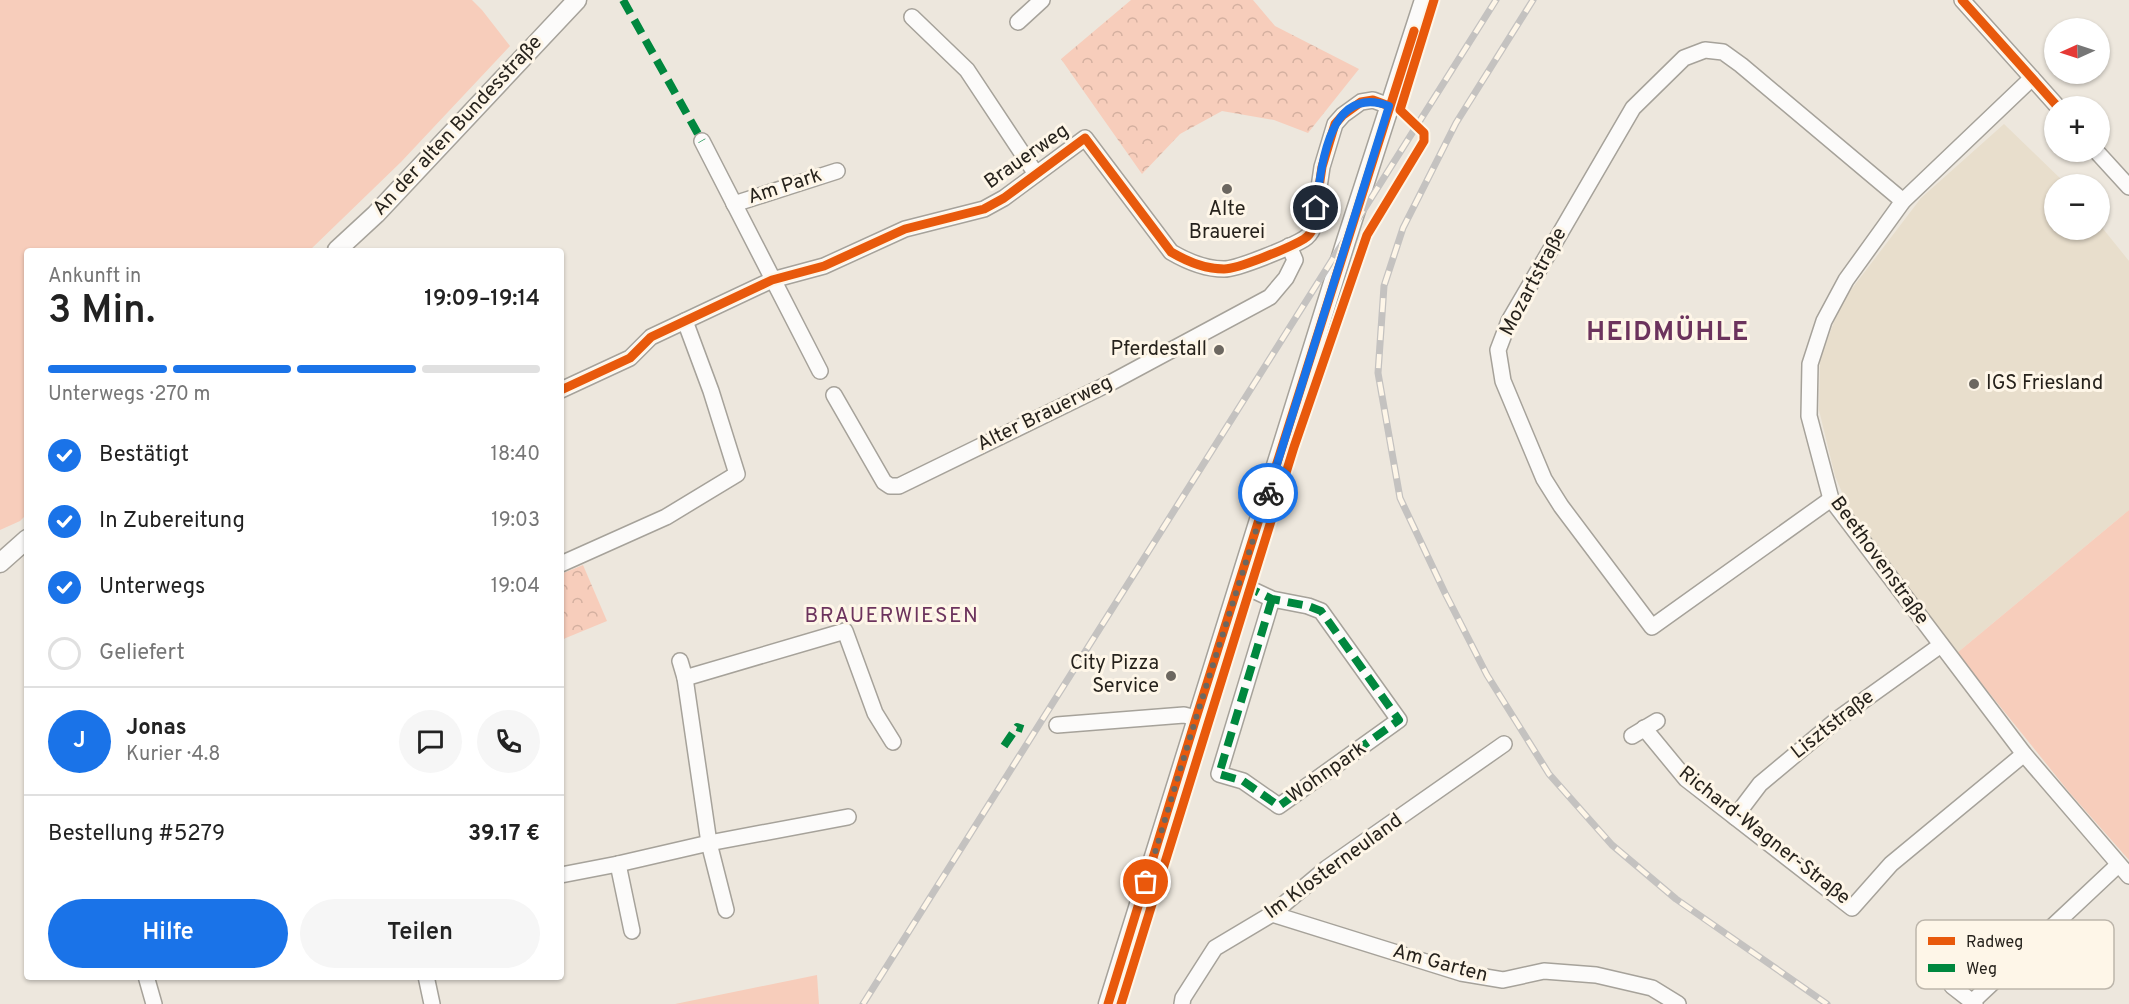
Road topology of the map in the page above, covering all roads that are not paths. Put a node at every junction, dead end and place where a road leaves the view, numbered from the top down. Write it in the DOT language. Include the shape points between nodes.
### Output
graph roads {
  1 [pos="577,0"];
  2 [pos="1042,0"];
  3 [pos="1424,0"];
  4 [pos="1962,0"];
  5 [pos="912,17"];
  6 [pos="1018,22"];
  7 [pos="2032,78"];
  8 [pos="2048,96"];
  9 [pos="1389,106"];
  10 [pos="702,141"];
  11 [pos="2106,162"];
  12 [pos="837,171"];
  13 [pos="1036,174"];
  14 [pos="2129,187"];
  15 [pos="1903,201"];
  16 [pos="734,204"];
  17 [pos="1289,246"];
  18 [pos="339,248"];
  19 [pos="772,280"];
  20 [pos="685,321"];
  21 [pos="820,371"];
  22 [pos="564,389"];
  23 [pos="834,395"];
  24 [pos="1831,499"];
  25 [pos="24,541"];
  26 [pos="0,563"];
  27 [pos="564,563"];
  28 [pos="1239,584"];
  29 [pos="1272,599"];
  30 [pos="1941,645"];
  31 [pos="680,661"];
  32 [pos="686,678"];
  33 [pos="1196,718"];
  34 [pos="1057,725"];
  35 [pos="1644,728"];
  36 [pos="893,742"];
  37 [pos="1504,744"];
  38 [pos="2024,754"];
  39 [pos="848,817"];
  40 [pos="1736,817"];
  41 [pos="709,843"];
  42 [pos="618,864"];
  43 [pos="2118,864"];
  44 [pos="564,874"];
  45 [pos="2129,876"];
  46 [pos="726,910"];
  47 [pos="1272,914"];
  48 [pos="2060,920"];
  49 [pos="632,931"];
  50 [pos="147,980"];
  51 [pos="427,980"];
  52 [pos="1956,989"];
  53 [pos="1988,989"];
  54 [pos="1973,1003"];
  55 [pos="154,1004"];
  56 [pos="432,1004"];
  57 [pos="1108,1004"];
  58 [pos="1182,1004"];
  59 [pos="1678,1004"];
  1 -- 18 [label="street, An der alten Bundesstraße" via="376,214"];
  2 -- 6 [label="street"];
  3 -- 9 [label="street"];
  4 -- 7 [label="street"];
  5 -- 13 [label="street" via="967,70"];
  7 -- 8 [label="street"];
  7 -- 15 [label="street, Beethovenstraße"];
  9 -- 17 [label="street, Brauerweg" via="1373,100 1361,102 1335,124 1322,167 1313,228"];
  9 -- 28 [label="street"];
  10 -- 16 [label="street"];
  11 -- 14 [label="street"];
  12 -- 16 [label="street, Am Park"];
  13 -- 17 [label="street, Brauerweg" via="1085,138 1171,252 1188,262 1228,269"];
  13 -- 19 [label="street, Brauerweg" via="984,209 905,229 824,266"];
  15 -- 24 [label="street, Beethovenstraße" via="1846,280 1824,321 1810,364 1809,416"];
  15 -- 24 [label="street, Mozartstraße" via="1741,65 1723,52 1705,50 1684,58 1633,108 1515,311 1498,350 1503,381 1544,479 1652,627"];
  16 -- 19 [label="street"];
  17 -- 23 [label="street, Alter Brauerweg" via="1295,260 1270,297 1112,382 898,486 884,482"];
  19 -- 20 [label="street, Brauerweg"];
  19 -- 21 [label="street"];
  20 -- 22 [label="street, Brauerweg" via="651,337 630,358"];
  20 -- 27 [label="street" via="737,474 666,517"];
  24 -- 30 [label="street, Beethovenstraße"];
  25 -- 26 [label="street"];
  28 -- 29 [label="street, Wohnpark"];
  28 -- 33 [label="street"];
  29 -- 29 [label="street, Wohnpark" via="1321,611 1399,720 1279,806 1243,781 1219,774"];
  30 -- 38 [label="street, Beethovenstraße"];
  30 -- 40 [label="street, Lisztstraße" via="1839,718 1768,776"];
  31 -- 32 [label="street"];
  32 -- 36 [label="street" via="845,631 874,712"];
  32 -- 41 [label="street"];
  33 -- 34 [label="street" via="1184,715"];
  33 -- 57 [label="street"];
  35 -- 40 [label="street, Richard-Wagner-Straße" via="1686,779"];
  37 -- 47 [label="street, Im Klosterneuland" via="1327,868"];
  38 -- 40 [label="street, Richard-Wagner-Straße" via="1891,864 1852,908"];
  38 -- 43 [label="street, Beethovenstraße"];
  39 -- 41 [label="street"];
  41 -- 42 [label="street"];
  41 -- 46 [label="street"];
  42 -- 44 [label="street"];
  42 -- 49 [label="street"];
  43 -- 45 [label="street, Beethovenstraße"];
  43 -- 48 [label="street"];
  47 -- 58 [label="street, Im Klosterneuland" via="1215,948"];
  47 -- 59 [label="street, Am Garten" via="1461,973 1503,980 1544,971 1596,975 1652,988"];
  50 -- 55 [label="street"];
  51 -- 56 [label="street"];
  52 -- 54 [label="street"];
  53 -- 54 [label="street"];
}
